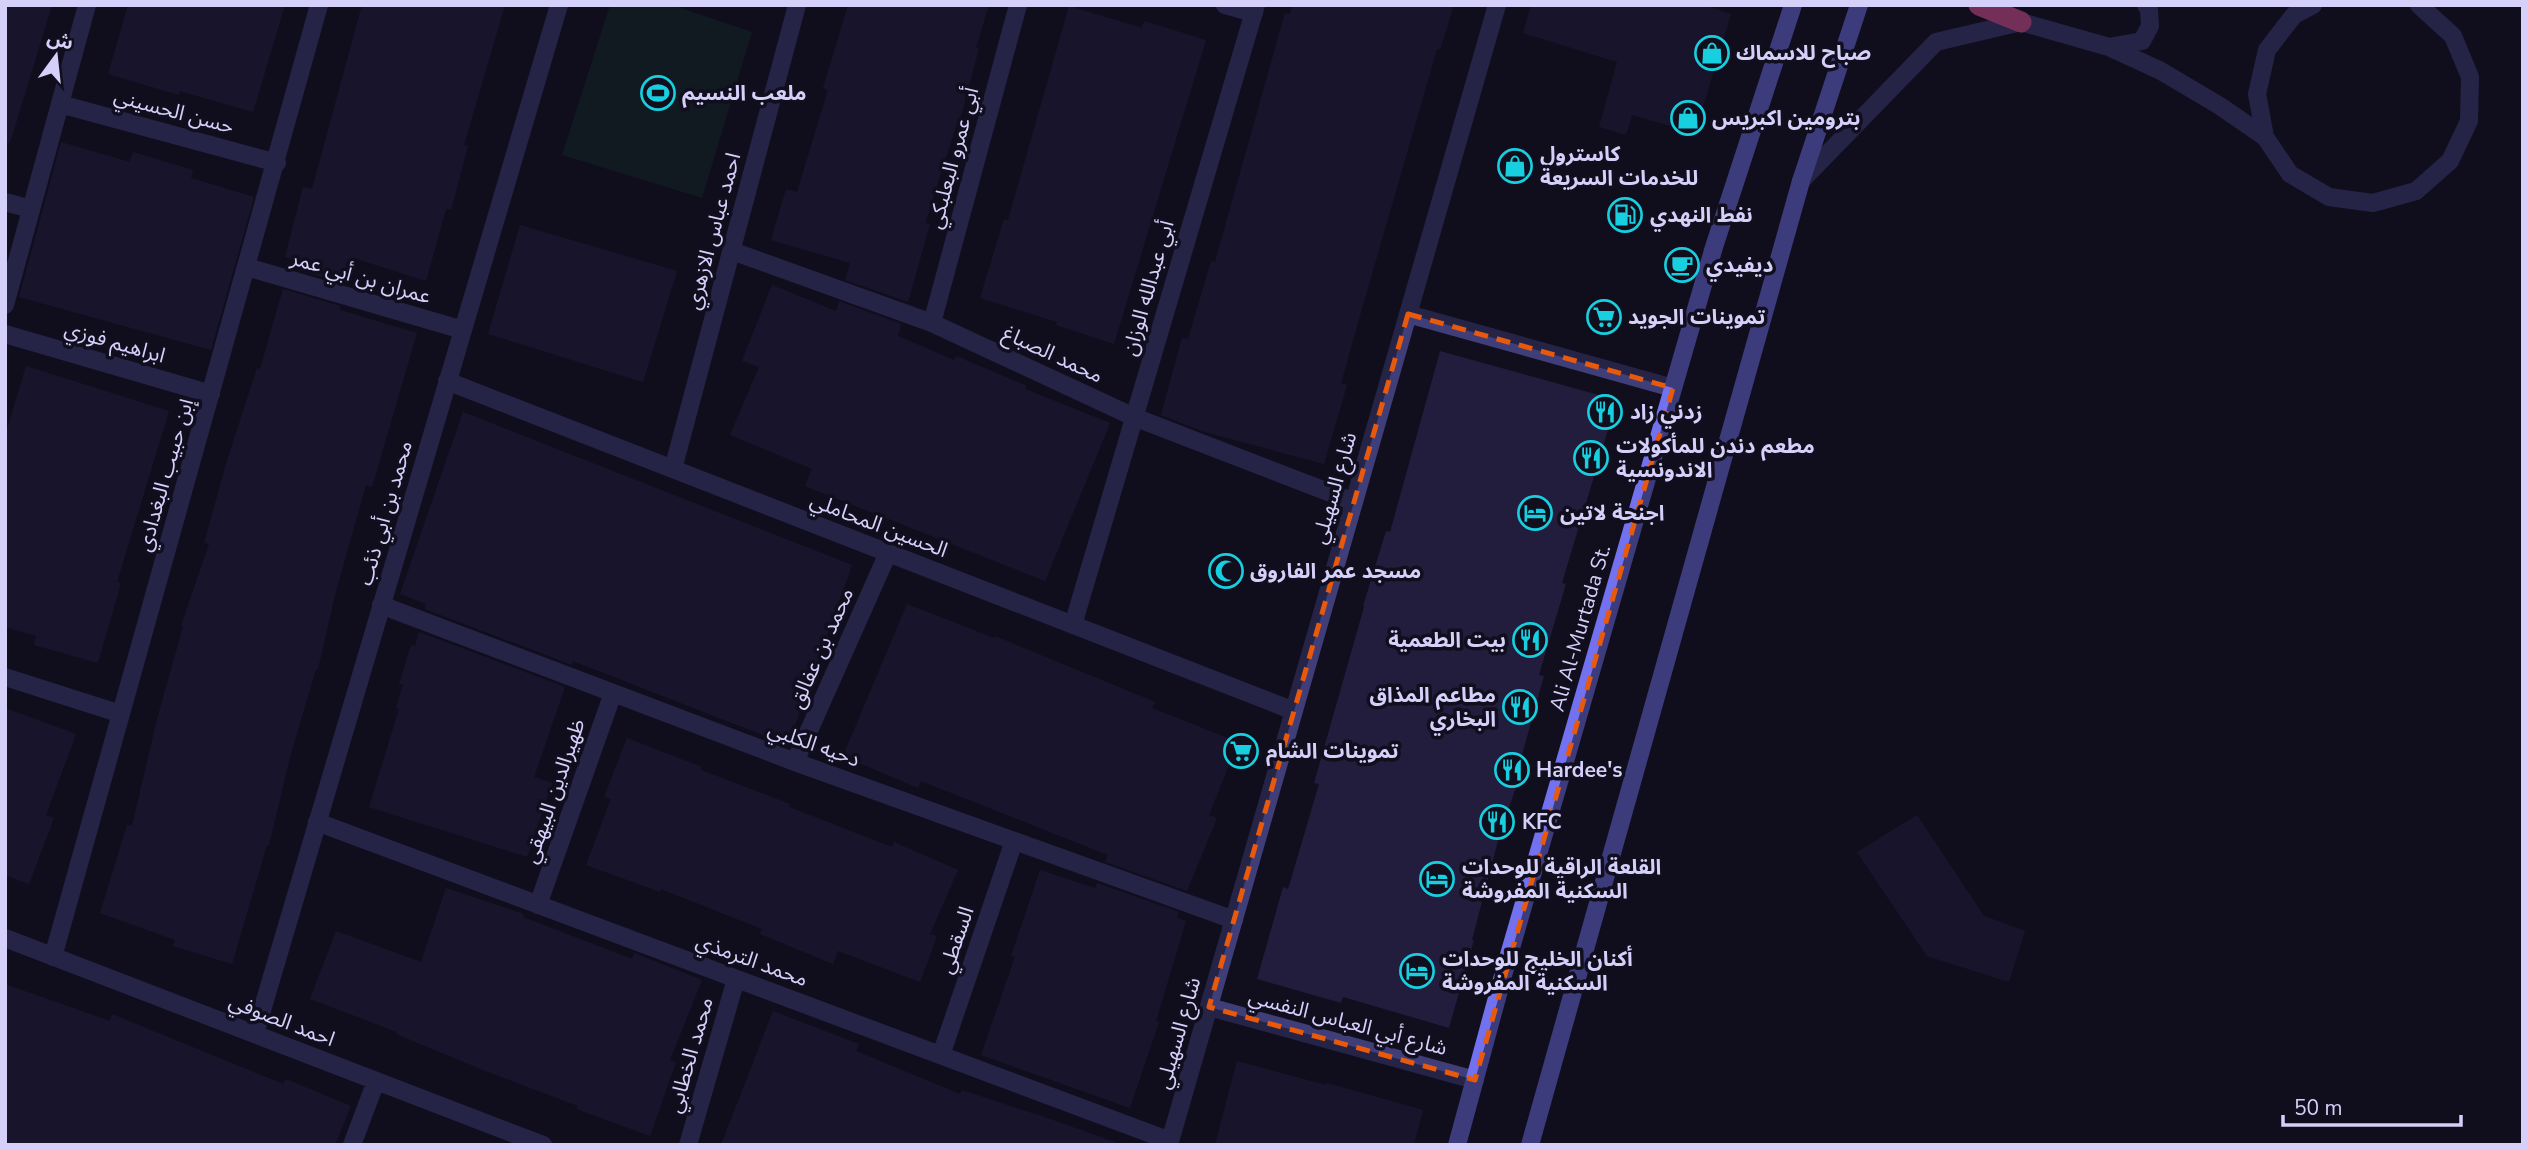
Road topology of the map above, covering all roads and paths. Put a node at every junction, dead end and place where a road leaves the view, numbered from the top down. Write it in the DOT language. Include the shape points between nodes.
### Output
graph roads {
  1 [pos="87,5"];
  2 [pos="319,5"];
  3 [pos="559,5"];
  4 [pos="797,5"];
  5 [pos="1018,5"];
  6 [pos="1225,5"];
  7 [pos="1497,5"];
  8 [pos="1793,5"];
  9 [pos="1859,5"];
  10 [pos="1979,5"];
  11 [pos="2146,5"];
  12 [pos="2420,5"];
  13 [pos="2308,6"];
  14 [pos="1255,9"];
  15 [pos="2021,22"];
  16 [pos="2109,47"];
  17 [pos="60,104"];
  18 [pos="2265,137"];
  19 [pos="277,163"];
  20 [pos="1801,181"];
  21 [pos="5,202"];
  22 [pos="31,209"];
  23 [pos="732,251"];
  24 [pos="247,267"];
  25 [pos="5,305"];
  26 [pos="1408,314"];
  27 [pos="932,323"];
  28 [pos="463,330"];
  29 [pos="5,334"];
  30 [pos="447,381"];
  31 [pos="1673,388"];
  32 [pos="211,394"];
  33 [pos="1134,417"];
  34 [pos="673,469"];
  35 [pos="1354,502"];
  36 [pos="888,553"];
  37 [pos="381,605"];
  38 [pos="1073,625"];
  39 [pos="5,677"];
  40 [pos="612,693"];
  41 [pos="1294,711"];
  42 [pos="121,714"];
  43 [pos="795,762"];
  44 [pos="317,822"];
  45 [pos="1014,841"];
  46 [pos="538,905"];
  47 [pos="1234,920"];
  48 [pos="5,938"];
  49 [pos="53,957"];
  50 [pos="736,979"];
  51 [pos="1209,1007"];
  52 [pos="255,1034"];
  53 [pos="941,1055"];
  54 [pos="1475,1080"];
  55 [pos="376,1081"];
  56 [pos="1170,1143"];
  57 [pos="352,1145"];
  58 [pos="543,1145"];
  59 [pos="688,1145"];
  60 [pos="1457,1145"];
  61 [pos="1530,1145"];
  1 -- 17 [label="street"];
  2 -- 19 [label="street, إبن حبيب البغدادي"];
  3 -- 28 [label="street, محمد بن أبي ذئب"];
  4 -- 23 [label="street, احمد عباس الازهري"];
  5 -- 27 [label="street, أبي عمرو البعلبكي"];
  6 -- 14 [label="street"];
  7 -- 26 [label="street, شارع السهيلي"];
  8 -- 31 [label="main road, Ali Al-Murtada St."];
  9 -- 20 [label="main road"];
  10 -- 15 [label="highway"];
  11 -- 16 [label="street" via="2150,26 2142,41"];
  12 -- 18 [label="street" via="2453,36 2470,77 2469,121 2450,161 2416,191 2373,203 2329,197 2291,174"];
  13 -- 18 [label="street" via="2294,15 2267,50 2257,94"];
  14 -- 33 [label="street, أبي عبدالله الوزان"];
  15 -- 16 [label="street"];
  15 -- 20 [label="street" via="1936,41"];
  16 -- 18 [label="street" via="2161,71"];
  17 -- 19 [label="street, حسن الحسيني"];
  17 -- 22 [label="street"];
  19 -- 24 [label="street, إبن حبيب البغدادي"];
  20 -- 61 [label="main road"];
  21 -- 22 [label="street"];
  22 -- 25 [label="street"];
  23 -- 27 [label="street, محمد الصباغ"];
  23 -- 34 [label="street, احمد عباس الازهري"];
  24 -- 28 [label="street, عمران بن أبي عمر"];
  24 -- 32 [label="street, إبن حبيب البغدادي"];
  26 -- 31 [label="street"];
  26 -- 35 [label="street, شارع السهيلي"];
  27 -- 33 [label="street, محمد الصباغ"];
  28 -- 30 [label="street, محمد بن أبي ذئب"];
  29 -- 32 [label="street, ابراهيم فوزي"];
  30 -- 34 [label="street, الحسين المحاملي"];
  30 -- 37 [label="street, محمد بن أبي ذئب"];
  31 -- 54 [label="main road, Ali Al-Murtada St."];
  32 -- 42 [label="street, إبن حبيب البغدادي"];
  33 -- 35 [label="street, محمد الصباغ"];
  33 -- 38 [label="street, أبي عبدالله الوزان"];
  34 -- 36 [label="street, الحسين المحاملي"];
  35 -- 41 [label="street, شارع السهيلي"];
  36 -- 38 [label="street, الحسين المحاملي"];
  36 -- 43 [label="street, محمد بن عفالق"];
  37 -- 40 [label="street, دحيه الكلبي"];
  37 -- 44 [label="street, محمد بن أبي ذئب"];
  38 -- 41 [label="street, الحسين المحاملي"];
  39 -- 42 [label="street"];
  40 -- 43 [label="street, دحيه الكلبي"];
  40 -- 46 [label="street, ظهيرالدين البيهقي"];
  41 -- 47 [label="street, شارع السهيلي"];
  42 -- 49 [label="street, إبن حبيب البغدادي"];
  43 -- 45 [label="street, دحيه الكلبي"];
  44 -- 46 [label="street, محمد الترمذي"];
  44 -- 52 [label="street, محمد بن أبي ذئب"];
  45 -- 47 [label="street, دحيه الكلبي"];
  45 -- 53 [label="street, السقطي"];
  46 -- 50 [label="street, محمد الترمذي"];
  47 -- 51 [label="street, شارع السهيلي"];
  48 -- 49 [label="street, احمد الصوفي"];
  49 -- 52 [label="street, احمد الصوفي"];
  50 -- 53 [label="street, محمد الترمذي"];
  50 -- 59 [label="street, محمد الخطابي"];
  51 -- 54 [label="street, شارع أبي العباس النفسي"];
  51 -- 56 [label="street, شارع السهيلي"];
  52 -- 55 [label="street, احمد الصوفي"];
  53 -- 56 [label="street, محمد الترمذي"];
  54 -- 60 [label="main road, Ali Al-Murtada St."];
  55 -- 57 [label="street"];
  55 -- 58 [label="street, احمد الصوفي"];
}
